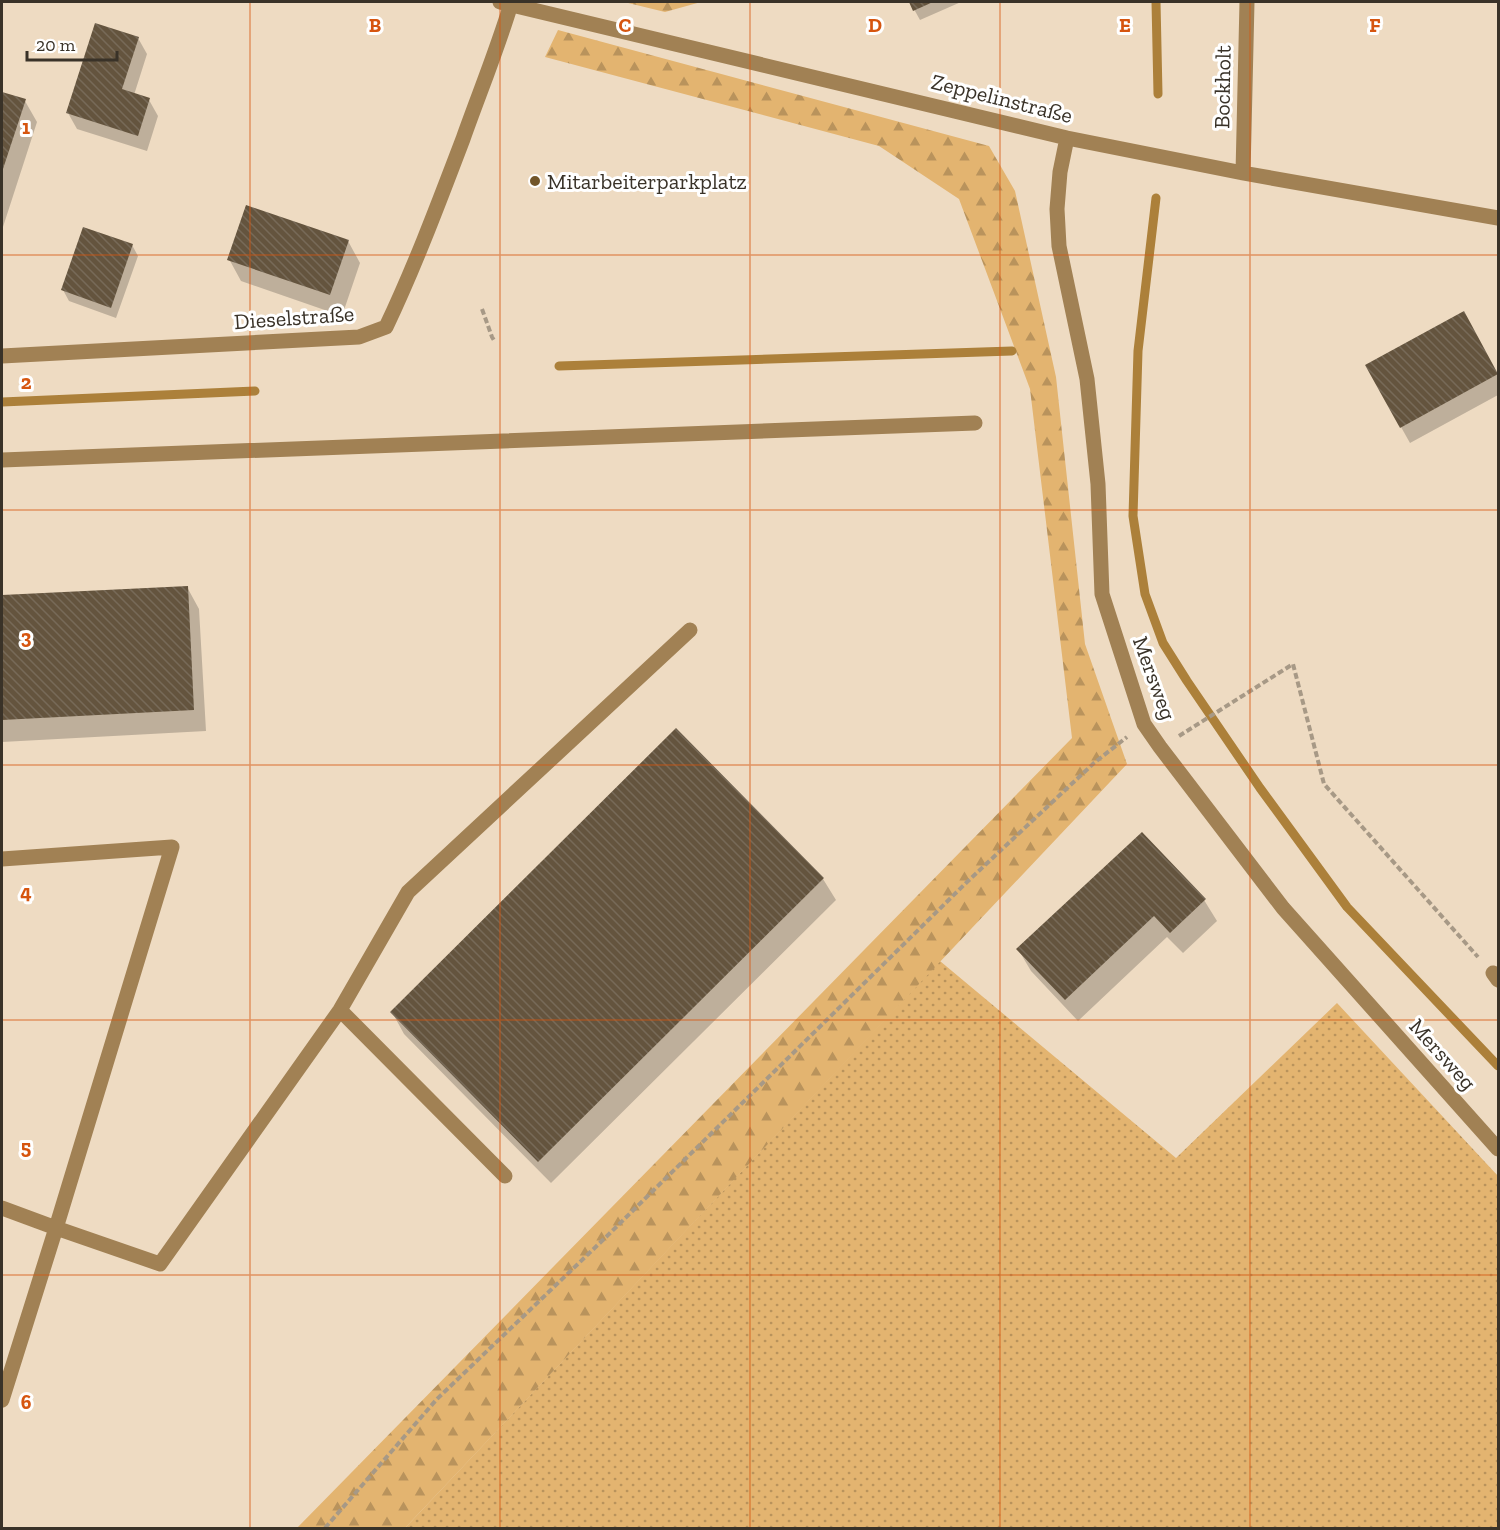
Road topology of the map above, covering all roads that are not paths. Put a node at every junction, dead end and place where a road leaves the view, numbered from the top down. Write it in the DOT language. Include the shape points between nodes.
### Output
graph roads {
  1 [pos="1247,2"];
  2 [pos="506,3"];
  3 [pos="1067,138"];
  4 [pos="1243,173"];
  5 [pos="1498,218"];
  6 [pos="2,356"];
  7 [pos="975,423"];
  8 [pos="2,460"];
  9 [pos="690,630"];
  10 [pos="2,859"];
  11 [pos="340,1010"];
  12 [pos="1498,1149"];
  13 [pos="505,1176"];
  14 [pos="2,1208"];
  15 [pos="56,1228"];
  16 [pos="2,1400"];
  1 -- 4 [label="street, Bockholt"];
  2 -- 3 [label="street, Zeppelinstraße"];
  2 -- 6 [label="street, Dieselstraße" via="498,44 386,327 359,337"];
  3 -- 4 [label="street, Zeppelinstraße"];
  3 -- 12 [label="street, Mersweg" via="1057,209 1059,246 1087,379 1098,484 1102,594 1144,724 1283,908"];
  4 -- 5 [label="street, Zeppelinstraße"];
  7 -- 8 [label="street"];
  9 -- 11 [label="street" via="408,892"];
  10 -- 15 [label="street" via="172,848"];
  11 -- 13 [label="street"];
  11 -- 15 [label="street" via="160,1264"];
  14 -- 15 [label="street"];
  15 -- 16 [label="street"];
}
